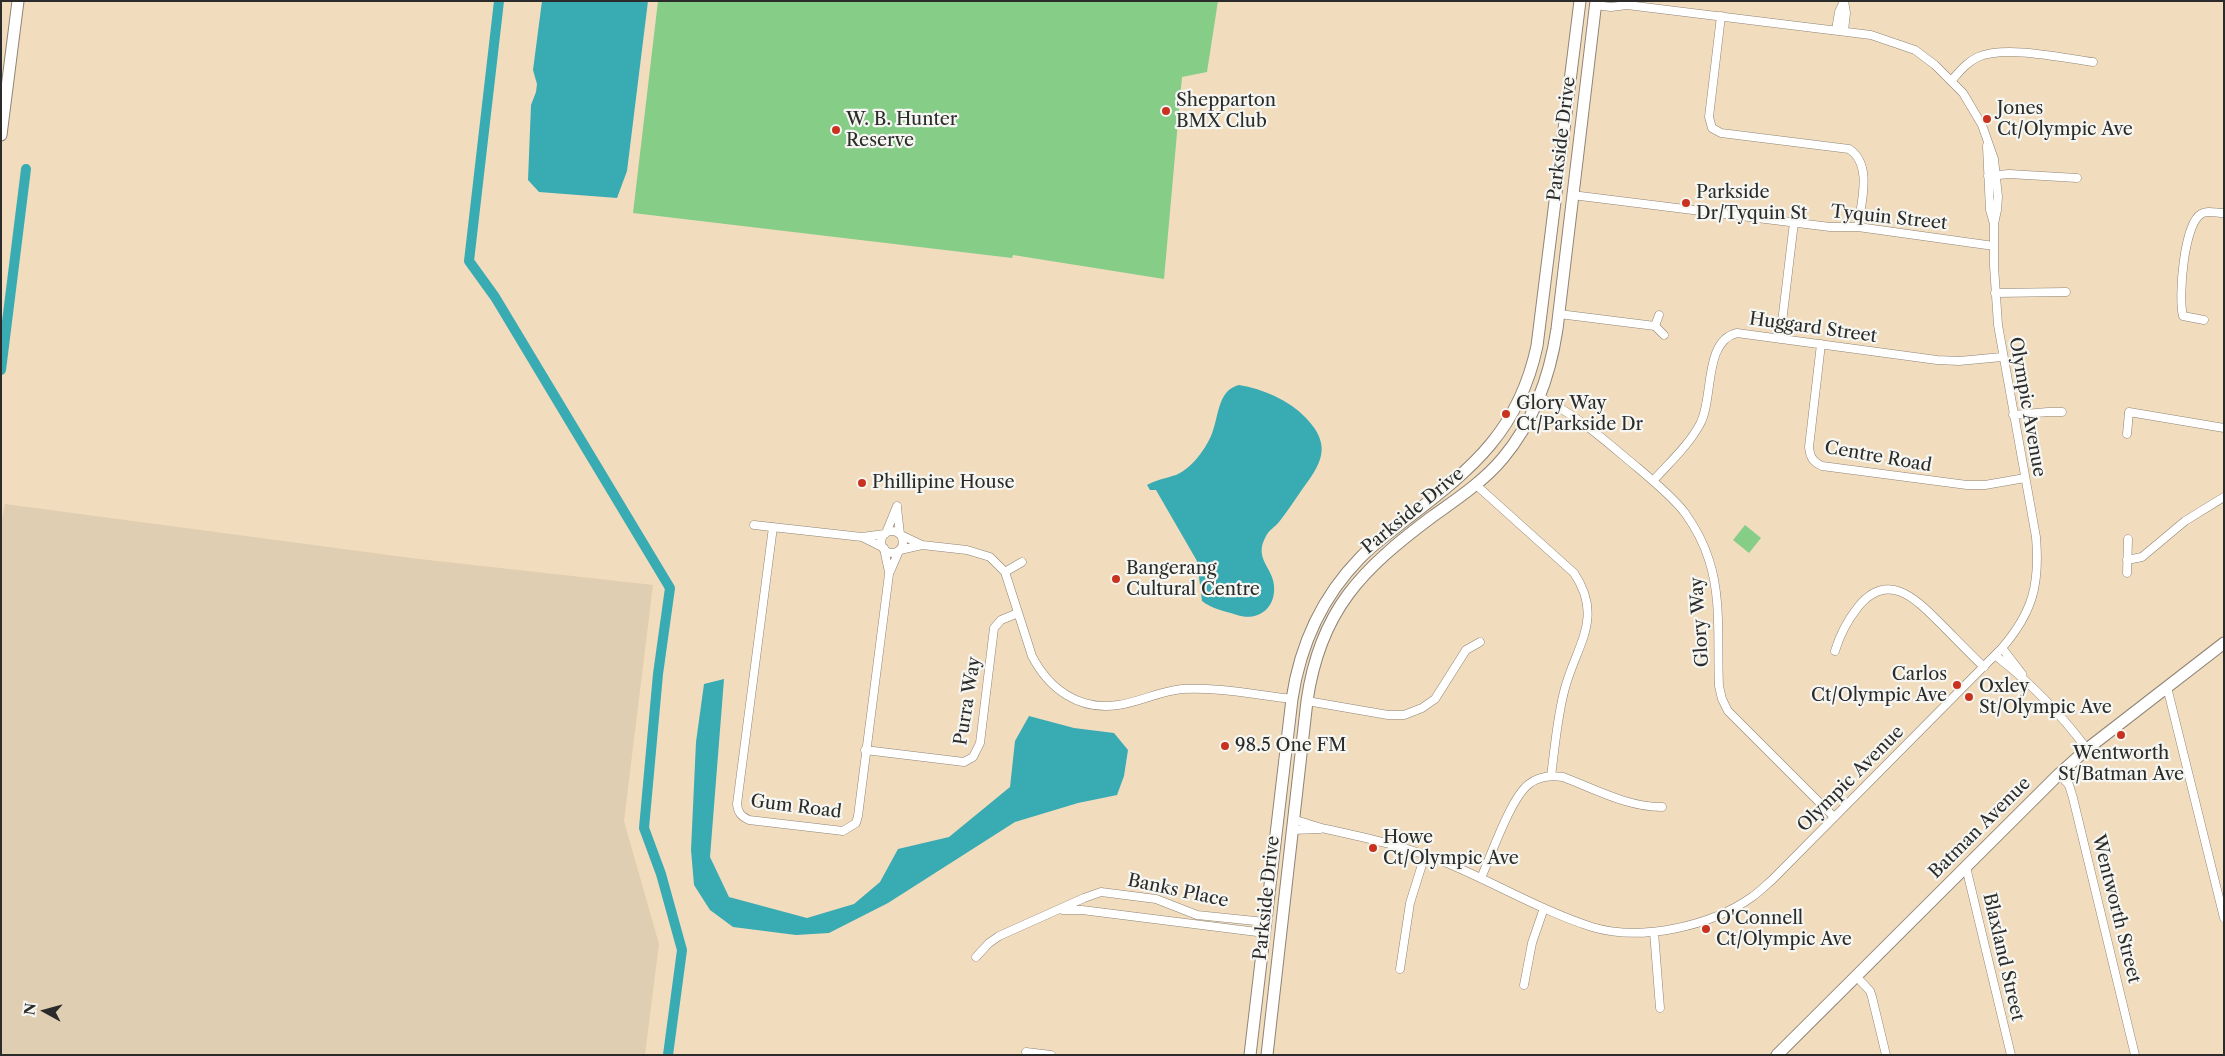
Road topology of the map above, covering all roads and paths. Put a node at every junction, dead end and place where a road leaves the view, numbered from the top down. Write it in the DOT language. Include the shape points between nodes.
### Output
graph roads {
  1 [pos="18,1"];
  2 [pos="1580,1"];
  3 [pos="1619,1"];
  4 [pos="1844,1"];
  5 [pos="1593,3"];
  6 [pos="1627,5"];
  7 [pos="1721,16"];
  8 [pos="1840,30"];
  9 [pos="2092,62"];
  10 [pos="1952,80"];
  11 [pos="1,135"];
  12 [pos="1992,175"];
  13 [pos="2077,178"];
  14 [pos="1557,193"];
  15 [pos="1572,195"];
  16 [pos="2224,213"];
  17 [pos="1794,222"];
  18 [pos="1858,227"];
  19 [pos="1994,246"];
  20 [pos="1550,249"];
  21 [pos="1566,252"];
  22 [pos="2066,292"];
  23 [pos="1995,294"];
  24 [pos="1559,314"];
  25 [pos="1659,314"];
  26 [pos="2204,320"];
  27 [pos="1655,326"];
  28 [pos="1664,336"];
  29 [pos="1780,339"];
  30 [pos="1821,344"];
  31 [pos="2002,357"];
  32 [pos="1524,392"];
  33 [pos="1539,397"];
  34 [pos="2062,412"];
  35 [pos="2013,415"];
  36 [pos="2224,428"];
  37 [pos="2127,434"];
  38 [pos="1464,473"];
  39 [pos="2025,478"];
  40 [pos="1653,482"];
  41 [pos="1475,484"];
  42 [pos="2224,497"];
  43 [pos="754,524"];
  44 [pos="773,527"];
  45 [pos="886,533"];
  46 [pos="900,534"];
  47 [pos="862,537"];
  48 [pos="2128,539"];
  49 [pos="922,545"];
  50 [pos="884,548"];
  51 [pos="899,550"];
  52 [pos="2127,560"];
  53 [pos="1022,562"];
  54 [pos="1005,572"];
  55 [pos="2127,573"];
  56 [pos="889,574"];
  57 [pos="1018,613"];
  58 [pos="1480,642"];
  59 [pos="2224,643"];
  60 [pos="2002,648"];
  61 [pos="1835,651"];
  62 [pos="1996,656"];
  63 [pos="1984,668"];
  64 [pos="2024,677"];
  65 [pos="2167,687"];
  66 [pos="1292,699"];
  67 [pos="1307,701"];
  68 [pos="2087,749"];
  69 [pos="865,750"];
  70 [pos="2059,774"];
  71 [pos="1551,776"];
  72 [pos="1662,807"];
  73 [pos="1834,817"];
  74 [pos="1277,824"];
  75 [pos="1293,825"];
  76 [pos="1425,855"];
  77 [pos="1966,867"];
  78 [pos="1481,878"];
  79 [pos="1178,908"];
  80 [pos="1544,908"];
  81 [pos="1058,910"];
  82 [pos="1204,916"];
  83 [pos="2224,918"];
  84 [pos="1175,922"];
  85 [pos="1203,925"];
  86 [pos="1265,928"];
  87 [pos="1281,930"];
  88 [pos="1654,932"];
  89 [pos="976,957"];
  90 [pos="1400,969"];
  91 [pos="1856,976"];
  92 [pos="1524,985"];
  93 [pos="1660,1008"];
  94 [pos="1026,1052"];
  95 [pos="1051,1055"];
  96 [pos="1250,1055"];
  97 [pos="1267,1055"];
  98 [pos="1777,1055"];
  99 [pos="1886,1055"];
  100 [pos="2011,1055"];
  101 [pos="2135,1055"];
  1 -- 11 [label="street"];
  2 -- 14 [label="street, Parkside Drive"];
  3 -- 6 [label="street, Olympic Avenue"];
  4 -- 8 [label="street" via="1846,13"];
  5 -- 6 [label="street, Olympic Avenue" via="1611,7"];
  5 -- 15 [label="street, Parkside Drive"];
  6 -- 7 [label="street, Olympic Avenue"];
  7 -- 8 [label="street, Olympic Avenue"];
  7 -- 18 [label="street" via="1709,117 1712,128 1721,133 1849,149 1857,154 1863,173"];
  8 -- 10 [label="street, Olympic Avenue" via="1871,35 1915,50"];
  9 -- 10 [label="street" via="1994,53 1964,67"];
  10 -- 12 [label="street, Olympic Avenue" via="1972,108 1987,140"];
  12 -- 13 [label="street"];
  12 -- 19 [label="street, Olympic Avenue" via="1990,210"];
  14 -- 15 [label="street"];
  14 -- 20 [label="street, Parkside Drive"];
  15 -- 17 [label="street, Tyquin Street"];
  15 -- 21 [label="street, Parkside Drive"];
  16 -- 26 [label="street" via="2206,212 2198,216 2184,259 2180,305 2183,316"];
  17 -- 18 [label="street, Tyquin Street"];
  17 -- 29 [label="street"];
  18 -- 19 [label="street, Tyquin Street"];
  19 -- 23 [label="street, Olympic Avenue"];
  20 -- 21 [label="street"];
  20 -- 32 [label="street, Parkside Drive" via="1537,346"];
  21 -- 24 [label="street, Parkside Drive"];
  22 -- 23 [label="street"];
  23 -- 31 [label="street, Olympic Avenue"];
  24 -- 27 [label="street"];
  24 -- 33 [label="street, Parkside Drive" via="1551,362"];
  25 -- 27 [label="street"];
  27 -- 28 [label="street"];
  29 -- 30 [label="street, Huggard Street"];
  29 -- 40 [label="street, Huggard Street" via="1738,333 1722,340 1714,360 1701,424"];
  30 -- 31 [label="street, Huggard Street" via="1937,360"];
  30 -- 39 [label="street, Centre Road" via="1809,447 1815,463 1967,485"];
  31 -- 35 [label="street, Olympic Avenue"];
  32 -- 33 [label="street"];
  32 -- 38 [label="street, Parkside Drive" via="1506,424 1482,456"];
  33 -- 40 [label="street, Glory Way" via="1583,421"];
  33 -- 41 [label="street, Parkside Drive" via="1527,424 1510,449"];
  34 -- 35 [label="street"];
  35 -- 39 [label="street, Olympic Avenue"];
  36 -- 37 [label="street" via="2129,412"];
  38 -- 41 [label="street"];
  38 -- 66 [label="street, Parkside Drive" via="1361,557 1336,587 1304,648"];
  39 -- 60 [label="street, Olympic Avenue" via="2036,537 2037,581 2024,619"];
  40 -- 73 [label="street, Glory Way" via="1684,512 1700,537 1710,562 1715,590 1718,686 1728,711"];
  41 -- 67 [label="street, Parkside Drive" via="1390,549 1348,593 1316,656"];
  41 -- 71 [label="street" via="1574,573 1584,587 1589,620 1560,711"];
  42 -- 52 [label="street" via="2185,521 2142,557"];
  43 -- 44 [label="street"];
  44 -- 47 [label="street"];
  44 -- 69 [label="street, Gum Road" via="738,811 749,820 833,831 850,828 858,816"];
  45 -- 46 [label="street" via="894,531"];
  45 -- 46 [label="street" via="897,506"];
  45 -- 47 [label="street"];
  45 -- 50 [label="street" via="882,541"];
  46 -- 49 [label="street"];
  46 -- 51 [label="street" via="903,542"];
  47 -- 50 [label="street"];
  48 -- 52 [label="street"];
  49 -- 51 [label="street"];
  49 -- 54 [label="street" via="981,553"];
  50 -- 51 [label="street" via="890,552"];
  50 -- 56 [label="street, Gum Road"];
  51 -- 56 [label="street, Gum Road"];
  52 -- 55 [label="street"];
  53 -- 54 [label="street"];
  54 -- 57 [label="street"];
  56 -- 69 [label="street, Gum Road"];
  57 -- 66 [label="street" via="1032,656 1048,681 1060,692 1084,702 1118,705 1163,693 1203,689"];
  57 -- 69 [label="street, Purra Way" via="1001,620 994,628 980,742 974,757 964,762"];
  58 -- 67 [label="street" via="1466,650 1435,699 1404,715"];
  59 -- 65 [label="street, Batman Avenue"];
  60 -- 62 [label="street, Olympic Avenue"];
  60 -- 64 [label="street"];
  61 -- 63 [label="street" via="1844,627 1863,600 1872,593 1890,589 1919,602"];
  62 -- 63 [label="street, Olympic Avenue"];
  62 -- 64 [label="street"];
  63 -- 73 [label="street, Olympic Avenue"];
  64 -- 68 [label="street" via="2053,706"];
  65 -- 68 [label="street, Batman Avenue"];
  65 -- 83 [label="street"];
  66 -- 67 [label="street"];
  66 -- 74 [label="street, Parkside Drive"];
  67 -- 75 [label="street, Parkside Drive"];
  68 -- 70 [label="street, Batman Avenue"];
  70 -- 77 [label="street, Batman Avenue"];
  70 -- 101 [label="street, Wentworth Street" via="2069,785 2074,798"];
  71 -- 72 [label="street" via="1563,777 1630,804"];
  71 -- 78 [label="street" via="1537,779 1520,793"];
  73 -- 88 [label="street, Olympic Avenue" via="1752,897 1726,912 1694,924"];
  74 -- 75 [label="street"];
  74 -- 86 [label="street, Parkside Drive"];
  75 -- 76 [label="street, Olympic Avenue" via="1378,840"];
  75 -- 87 [label="street, Parkside Drive"];
  76 -- 78 [label="street, Olympic Avenue"];
  76 -- 90 [label="street" via="1410,903"];
  77 -- 91 [label="street, Batman Avenue"];
  77 -- 100 [label="street, Blaxland Street"];
  78 -- 80 [label="street, Olympic Avenue"];
  79 -- 81 [label="street, Banks Place" via="1156,898 1102,892"];
  79 -- 82 [label="street, Banks Place"];
  79 -- 84 [label="street"];
  80 -- 88 [label="street, Olympic Avenue" via="1594,928"];
  80 -- 92 [label="street" via="1532,943"];
  81 -- 84 [label="street, Banks Place"];
  81 -- 89 [label="street, Banks Place" via="995,939"];
  82 -- 85 [label="street"];
  82 -- 86 [label="street, Banks Place"];
  84 -- 85 [label="street, Banks Place"];
  85 -- 86 [label="street, Banks Place"];
  86 -- 87 [label="street"];
  86 -- 96 [label="street, Parkside Drive"];
  87 -- 97 [label="street, Parkside Drive"];
  88 -- 93 [label="street"];
  91 -- 98 [label="street, Batman Avenue"];
  91 -- 99 [label="street" via="1870,991"];
  94 -- 95 [label="street"];
}
